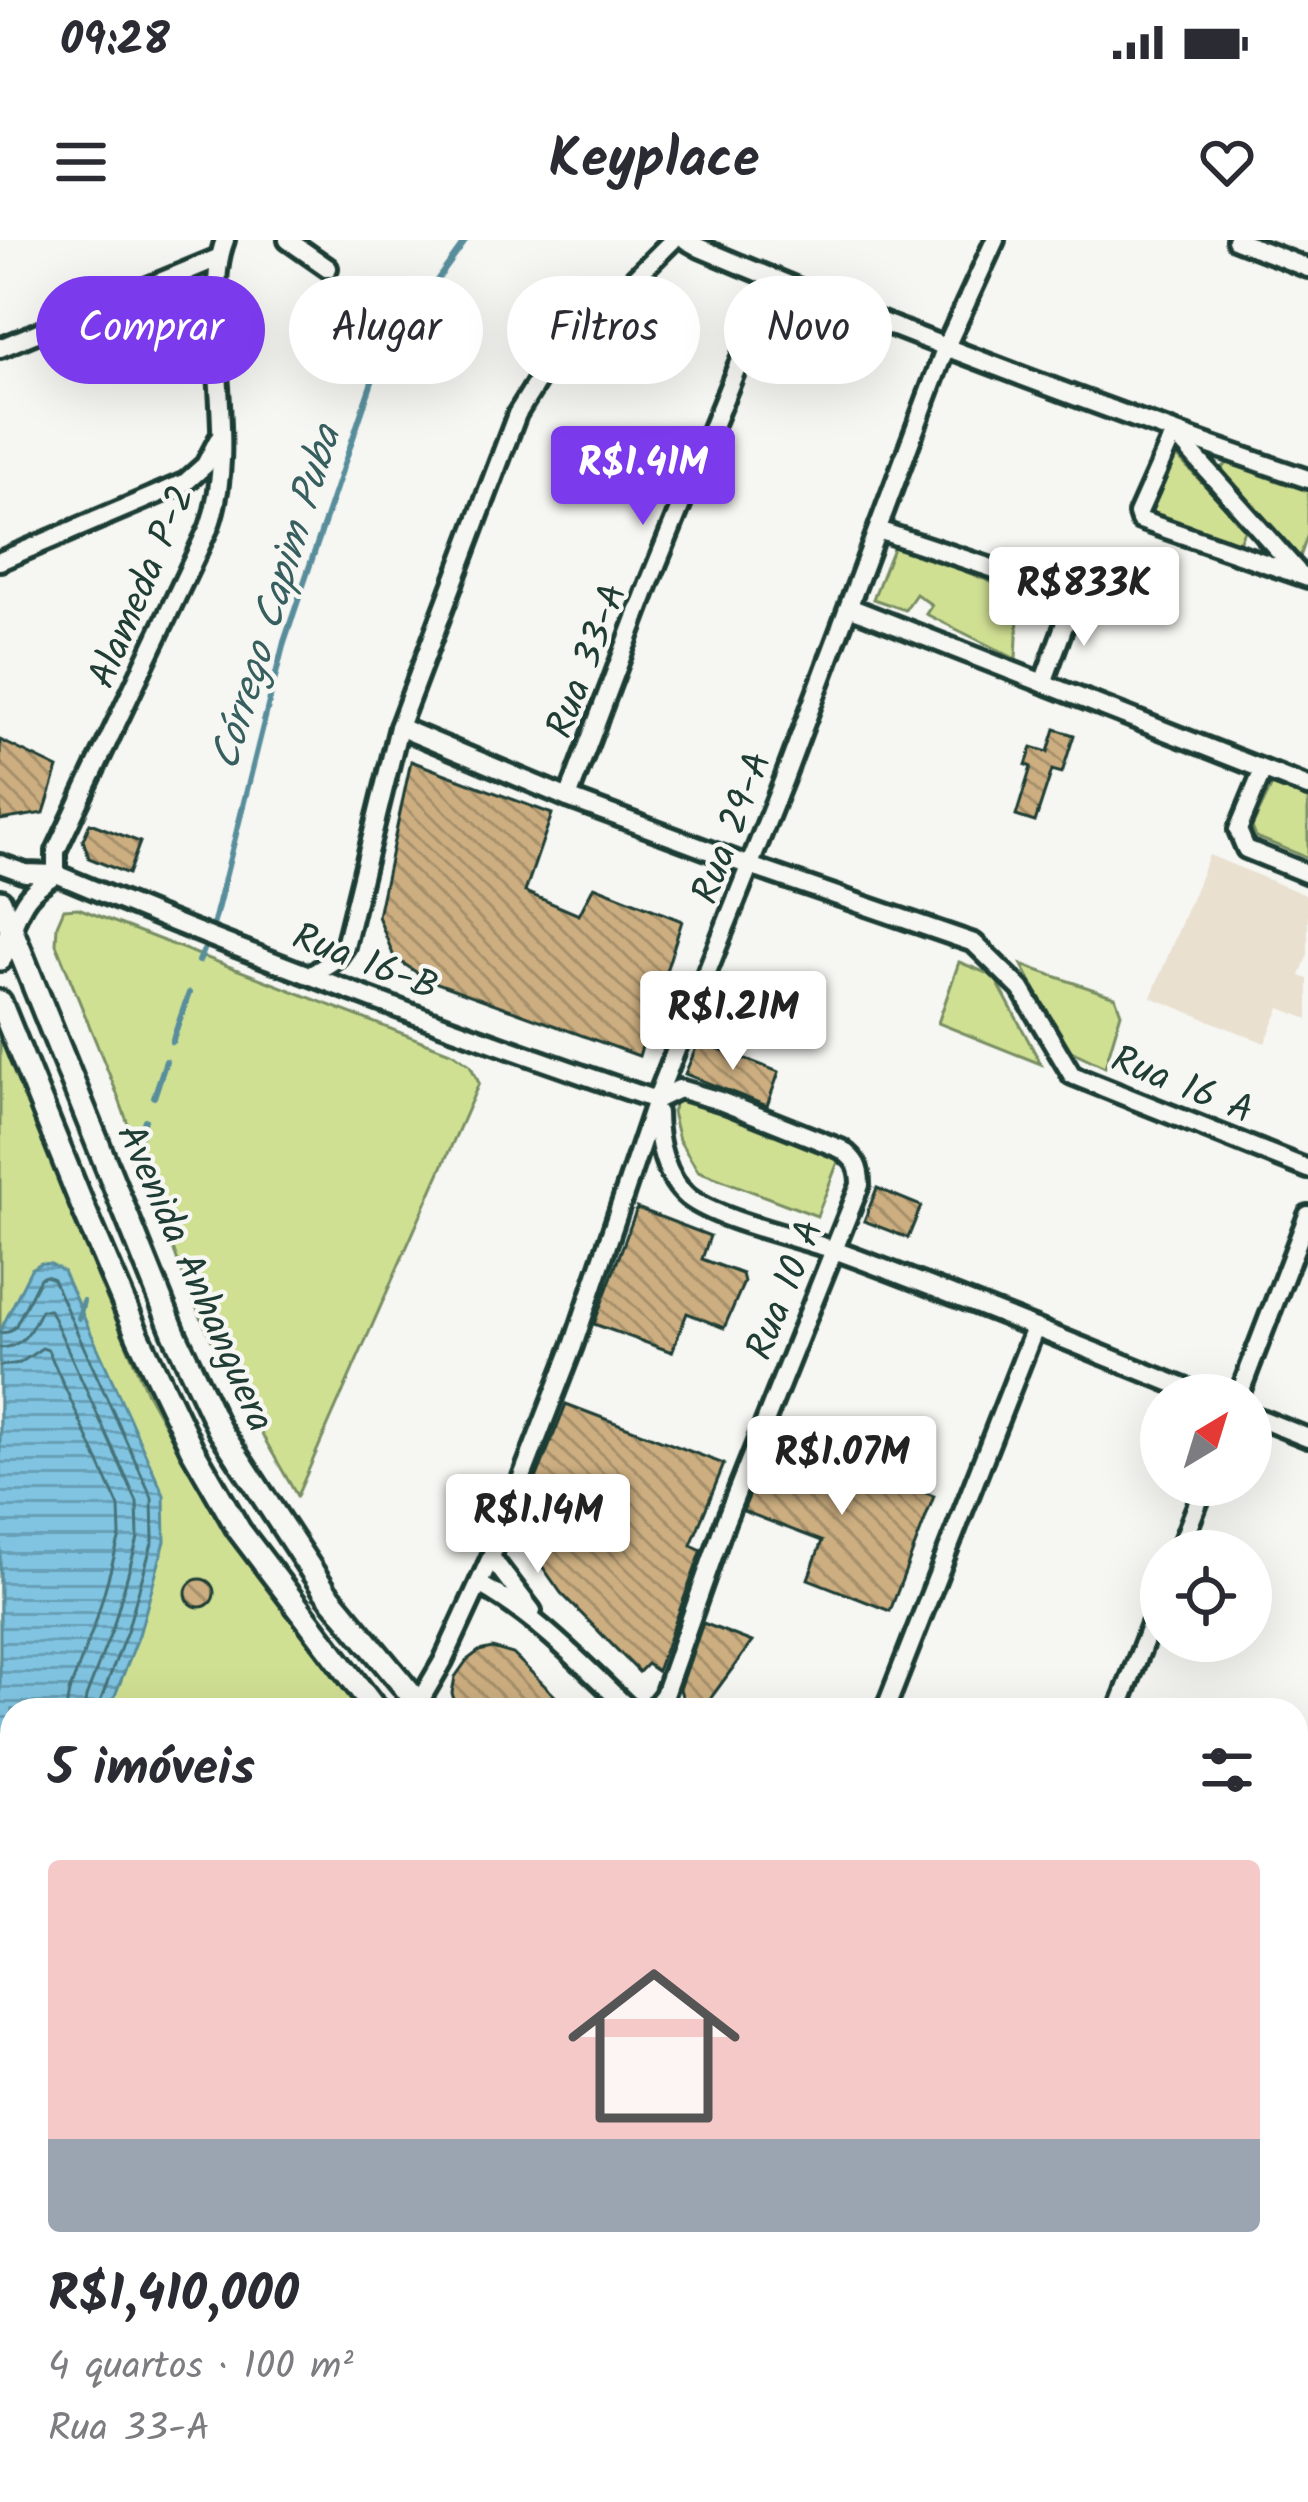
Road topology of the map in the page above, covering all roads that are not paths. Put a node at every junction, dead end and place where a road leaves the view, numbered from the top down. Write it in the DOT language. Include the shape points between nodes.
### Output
graph roads {
  1 [pos="288,240"];
  2 [pos="673,240"];
  3 [pos="686,240"];
  4 [pos="995,240"];
  5 [pos="1236,240"];
  6 [pos="222,249"];
  7 [pos="328,268"];
  8 [pos="1308,268"];
  9 [pos="765,276"];
  10 [pos="892,328"];
  11 [pos="0,348"];
  12 [pos="945,349"];
  13 [pos="730,384"];
  14 [pos="1174,433"];
  15 [pos="220,434"];
  16 [pos="1308,479"];
  17 [pos="169,490"];
  18 [pos="209,527"];
  19 [pos="878,530"];
  20 [pos="1308,556"];
  21 [pos="0,561"];
  22 [pos="1304,577"];
  23 [pos="849,607"];
  24 [pos="1043,683"];
  25 [pos="399,727"];
  26 [pos="1263,770"];
  27 [pos="1308,788"];
  28 [pos="568,798"];
  29 [pos="0,864"];
  30 [pos="750,866"];
  31 [pos="56,874"];
  32 [pos="1308,874"];
  33 [pos="0,901"];
  34 [pos="12,929"];
  35 [pos="0,959"];
  36 [pos="311,975"];
  37 [pos="0,1003"];
  38 [pos="656,1100"];
  39 [pos="1308,1169"];
  40 [pos="1308,1215"];
  41 [pos="834,1250"];
  42 [pos="1035,1328"];
  43 [pos="1150,1374"];
  44 [pos="1247,1374"];
  45 [pos="1272,1423"];
  46 [pos="1308,1438"];
  47 [pos="491,1557"];
  48 [pos="478,1584"];
  49 [pos="543,1627"];
  50 [pos="1140,1653"];
  51 [pos="367,1698"];
  52 [pos="410,1698"];
  53 [pos="423,1698"];
  54 [pos="617,1698"];
  55 [pos="662,1698"];
  56 [pos="890,1698"];
  57 [pos="1123,1698"];
  1 -- 7 [label="street"];
  2 -- 25 [label="street" via="548,364 517,414"];
  3 -- 9 [label="street"];
  4 -- 12 [label="street, Rua 29-A"];
  5 -- 8 [label="street"];
  6 -- 11 [label="street"];
  6 -- 15 [label="street, Alameda P-2" via="214,343"];
  10 -- 12 [label="street"];
  12 -- 14 [label="street"];
  12 -- 19 [label="street, Rua 29-A"];
  13 -- 28 [label="street, Rua 33-A"];
  14 -- 16 [label="street"];
  14 -- 22 [label="street"];
  14 -- 22 [label="street" via="1140,520"];
  15 -- 17 [label="street" via="200,473"];
  15 -- 18 [label="street, Alameda P-2" via="220,494"];
  17 -- 18 [label="street" via="202,497"];
  17 -- 21 [label="street"];
  18 -- 31 [label="street, Alameda P-2" via="56,851"];
  19 -- 23 [label="street, Rua 29-A"];
  19 -- 24 [label="street" via="1075,596"];
  20 -- 22 [label="street"];
  23 -- 24 [label="street"];
  23 -- 30 [label="street, Rua 29-A"];
  24 -- 26 [label="street"];
  25 -- 28 [label="street, Rua 16 A"];
  25 -- 36 [label="street" via="345,946"];
  26 -- 27 [label="street"];
  26 -- 32 [label="street" via="1238,830 1246,849"];
  28 -- 30 [label="street, Rua 16 A"];
  29 -- 31 [label="street, Rua 16-B"];
  30 -- 38 [label="street, Rua 29-A"];
  30 -- 39 [label="street, Rua 16 A" via="974,943 1021,989 1072,1075"];
  31 -- 34 [label="street" via="34,887"];
  31 -- 36 [label="street, Rua 16-B"];
  33 -- 34 [label="main road, Avenida Anhanguera"];
  34 -- 35 [label="main road"];
  34 -- 52 [label="main road, Avenida Anhanguera" via="219,1429 325,1591"];
  36 -- 38 [label="street, Rua 16-B"];
  37 -- 51 [label="main road, Avenida Anhanguera" via="191,1449 239,1530"];
  38 -- 41 [label="street" via="662,1151 688,1197"];
  38 -- 41 [label="street, Rua 10 A" via="680,1089 852,1157 860,1185"];
  38 -- 47 [label="street, Rua 29-A"];
  40 -- 44 [label="street"];
  41 -- 42 [label="street"];
  41 -- 55 [label="street, Rua 10 A"];
  42 -- 43 [label="street"];
  42 -- 56 [label="street"];
  45 -- 46 [label="street"];
  47 -- 48 [label="street, Rua 29-A"];
  47 -- 49 [label="street"];
  48 -- 49 [label="street"];
  48 -- 53 [label="street, Rua 29-A"];
  49 -- 54 [label="street"];
  50 -- 57 [label="street"];
}
